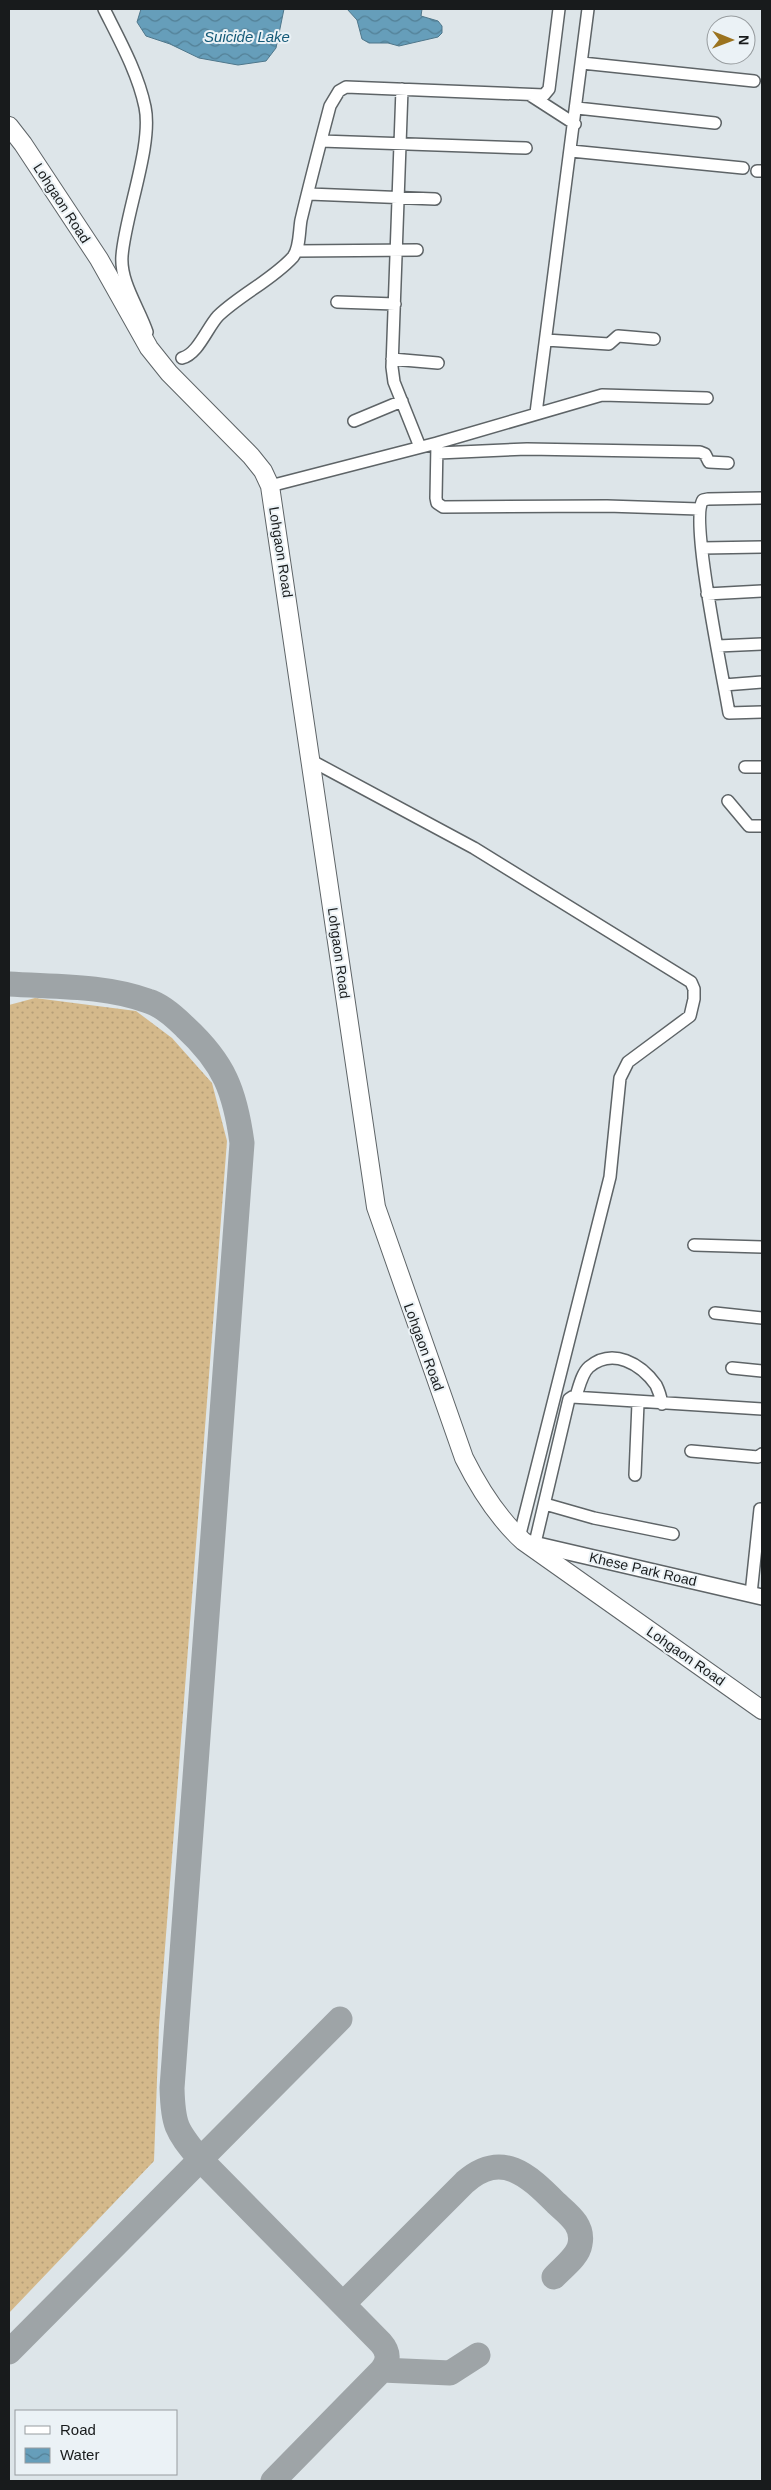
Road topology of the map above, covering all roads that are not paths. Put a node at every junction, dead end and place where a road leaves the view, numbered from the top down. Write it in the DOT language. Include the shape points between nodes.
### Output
graph roads {
  1 [pos="104,9"];
  2 [pos="559,9"];
  3 [pos="588,9"];
  4 [pos="582,63"];
  5 [pos="754,81"];
  6 [pos="402,89"];
  7 [pos="530,95"];
  8 [pos="577,108"];
  9 [pos="715,123"];
  10 [pos="575,124"];
  11 [pos="9,126"];
  12 [pos="321,141"];
  13 [pos="400,143"];
  14 [pos="526,148"];
  15 [pos="571,151"];
  16 [pos="743,168"];
  17 [pos="309,194"];
  18 [pos="399,198"];
  19 [pos="435,199"];
  20 [pos="397,250"];
  21 [pos="417,250"];
  22 [pos="296,251"];
  23 [pos="336,302"];
  24 [pos="395,304"];
  25 [pos="654,339"];
  26 [pos="546,340"];
  27 [pos="149,348"];
  28 [pos="182,358"];
  29 [pos="392,359"];
  30 [pos="438,363"];
  31 [pos="707,398"];
  32 [pos="402,401"];
  33 [pos="536,413"];
  34 [pos="354,421"];
  35 [pos="420,447"];
  36 [pos="438,448"];
  37 [pos="728,463"];
  38 [pos="270,486"];
  39 [pos="762,498"];
  40 [pos="699,509"];
  41 [pos="762,547"];
  42 [pos="702,548"];
  43 [pos="762,591"];
  44 [pos="707,594"];
  45 [pos="762,644"];
  46 [pos="718,646"];
  47 [pos="762,682"];
  48 [pos="724,685"];
  49 [pos="762,712"];
  50 [pos="312,761"];
  51 [pos="745,767"];
  52 [pos="762,767"];
  53 [pos="728,801"];
  54 [pos="762,826"];
  55 [pos="694,1245"];
  56 [pos="762,1247"];
  57 [pos="715,1312"];
  58 [pos="762,1318"];
  59 [pos="732,1368"];
  60 [pos="762,1371"];
  61 [pos="576,1396"];
  62 [pos="638,1403"];
  63 [pos="662,1404"];
  64 [pos="762,1409"];
  65 [pos="691,1451"];
  66 [pos="762,1454"];
  67 [pos="635,1475"];
  68 [pos="545,1504"];
  69 [pos="760,1509"];
  70 [pos="673,1534"];
  71 [pos="526,1541"];
  72 [pos="757,1595"];
  73 [pos="762,1710"];
  1 -- 27 [label="street" via="132,68 145,106 147,123 122,258 129,289 149,338"];
  2 -- 7 [label="street" via="549,89 544,94"];
  3 -- 4 [label="street"];
  4 -- 5 [label="street"];
  4 -- 8 [label="street"];
  6 -- 7 [label="street"];
  6 -- 12 [label="street" via="346,87 339,91 330,106"];
  6 -- 13 [label="street"];
  7 -- 10 [label="street"];
  8 -- 9 [label="street"];
  8 -- 10 [label="street"];
  10 -- 15 [label="street"];
  11 -- 27 [label="main road, Lohgaon Road" via="99,259"];
  12 -- 13 [label="street"];
  12 -- 17 [label="street"];
  13 -- 14 [label="street"];
  13 -- 18 [label="street"];
  15 -- 16 [label="street"];
  15 -- 26 [label="street"];
  17 -- 18 [label="street"];
  17 -- 22 [label="street"];
  18 -- 19 [label="street"];
  18 -- 20 [label="street"];
  20 -- 21 [label="street"];
  20 -- 22 [label="street"];
  20 -- 24 [label="street"];
  22 -- 28 [label="street" via="287,262 219,315 189,356"];
  23 -- 24 [label="street"];
  24 -- 29 [label="street"];
  25 -- 26 [label="street" via="618,336 609,344"];
  26 -- 33 [label="street"];
  27 -- 38 [label="main road, Lohgaon Road" via="169,373 251,456"];
  29 -- 30 [label="street"];
  29 -- 32 [label="street" via="394,382"];
  31 -- 33 [label="street" via="602,395"];
  32 -- 34 [label="street"];
  32 -- 35 [label="street"];
  33 -- 36 [label="street"];
  35 -- 36 [label="street"];
  35 -- 38 [label="street"];
  36 -- 37 [label="street" via="700,452 709,462"];
  36 -- 40 [label="street" via="436,498 443,507"];
  38 -- 50 [label="main road, Lohgaon Road"];
  39 -- 40 [label="street" via="708,499 703,500"];
  40 -- 42 [label="street"];
  41 -- 42 [label="street"];
  42 -- 44 [label="street"];
  43 -- 44 [label="street"];
  44 -- 46 [label="street"];
  45 -- 46 [label="street"];
  46 -- 48 [label="street"];
  47 -- 48 [label="street"];
  48 -- 49 [label="street" via="729,712"];
  50 -- 71 [label="main road, Lohgaon Road" via="376,1207 464,1458 493,1507"];
  50 -- 71 [label="street" via="474,848 640,949 691,982 694,989 690,1016 628,1062 620,1078 610,1177"];
  51 -- 52 [label="street"];
  53 -- 54 [label="street" via="749,826"];
  55 -- 56 [label="street"];
  57 -- 58 [label="street"];
  59 -- 60 [label="street"];
  61 -- 62 [label="street"];
  61 -- 63 [label="street" via="588,1368 599,1361 621,1358 629,1360 655,1384"];
  61 -- 68 [label="street" via="569,1399"];
  62 -- 63 [label="street"];
  62 -- 67 [label="street"];
  63 -- 64 [label="street"];
  65 -- 66 [label="street" via="758,1457"];
  68 -- 70 [label="street"];
  68 -- 71 [label="street"];
  69 -- 72 [label="street"];
  71 -- 72 [label="street, Khese Park Road"];
  71 -- 73 [label="main road, Lohgaon Road"];
}
